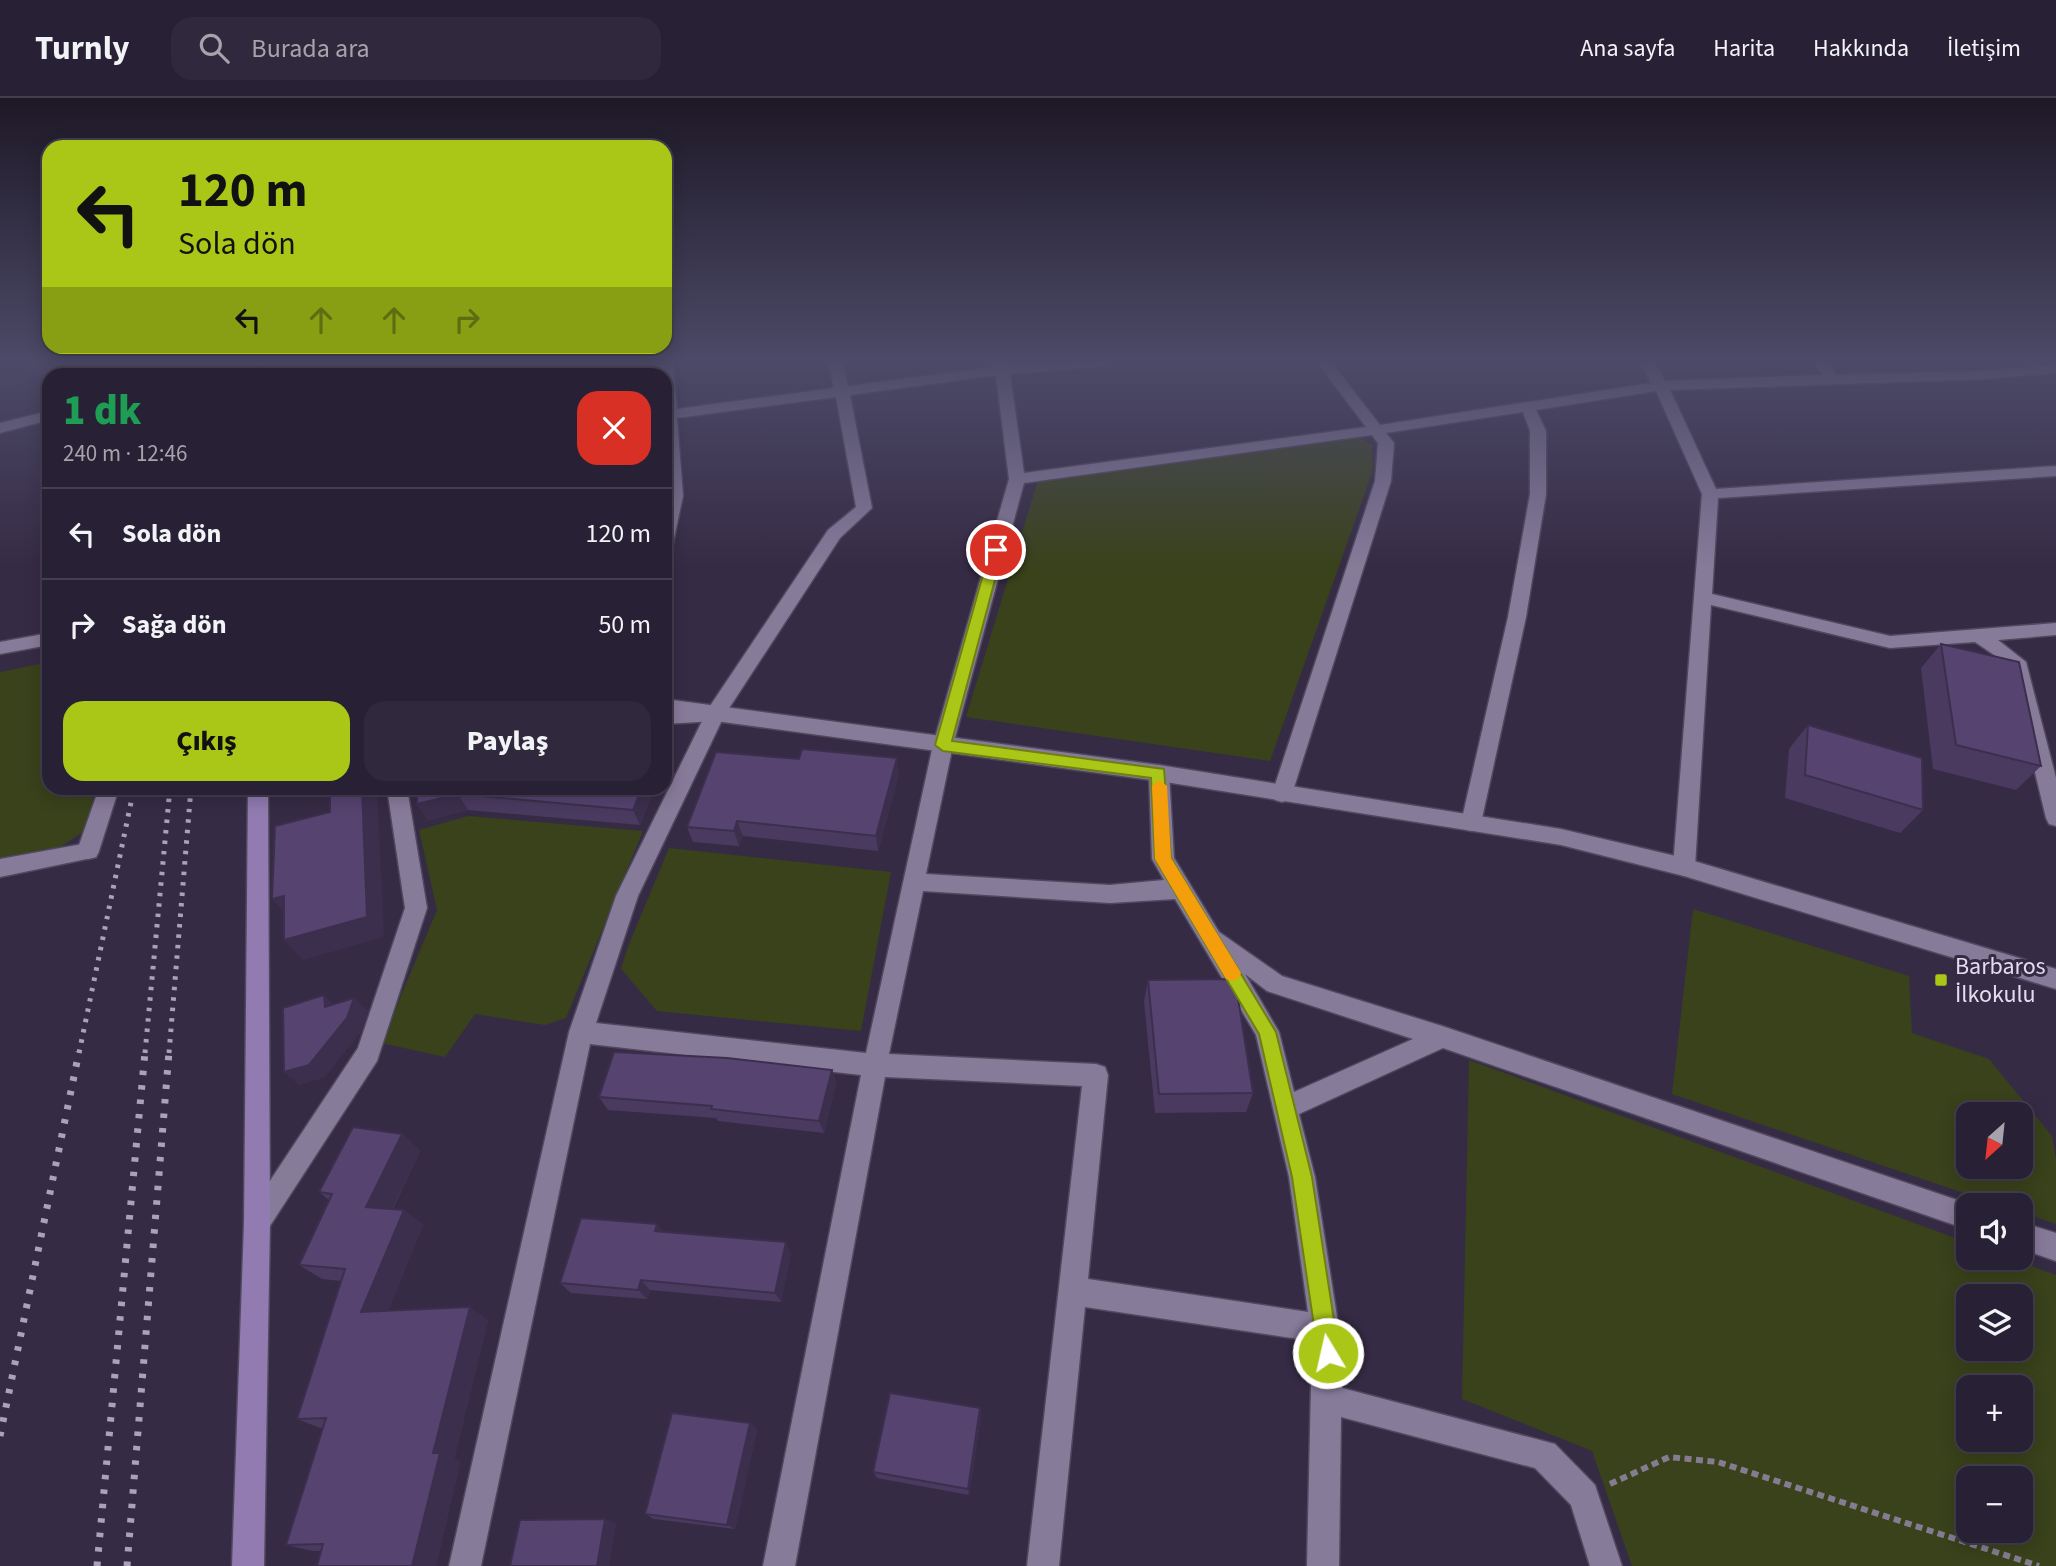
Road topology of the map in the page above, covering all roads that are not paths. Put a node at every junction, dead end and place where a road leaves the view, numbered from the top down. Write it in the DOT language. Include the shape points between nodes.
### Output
graph roads {
  1 [pos="1376,430"];
  2 [pos="849,431"];
  3 [pos="1010,431"];
  4 [pos="1372,431"];
  5 [pos="1538,431"];
  6 [pos="1681,431"];
  7 [pos="672,466"];
  8 [pos="2056,471"];
  9 [pos="1017,479"];
  10 [pos="1710,494"];
  11 [pos="672,507"];
  12 [pos="1704,598"];
  13 [pos="2056,629"];
  14 [pos="1978,635"];
  15 [pos="42,640"];
  16 [pos="0,648"];
  17 [pos="672,707"];
  18 [pos="715,714"];
  19 [pos="672,717"];
  20 [pos="943,745"];
  21 [pos="1158,774"];
  22 [pos="1282,794"];
  23 [pos="107,795"];
  24 [pos="259,795"];
  25 [pos="398,795"];
  26 [pos="2056,818"];
  27 [pos="1471,823"];
  28 [pos="1684,867"];
  29 [pos="0,868"];
  30 [pos="913,882"];
  31 [pos="1182,890"];
  32 [pos="1207,933"];
  33 [pos="2056,979"];
  34 [pos="581,1032"];
  35 [pos="1442,1037"];
  36 [pos="875,1065"];
  37 [pos="1285,1108"];
  38 [pos="1956,1213"];
  39 [pos="257,1223"];
  40 [pos="2033,1239"];
  41 [pos="2056,1247"];
  42 [pos="1073,1291"];
  43 [pos="1325,1329"];
  44 [pos="1327,1399"];
  45 [pos="248,1566"];
  46 [pos="465,1566"];
  47 [pos="779,1566"];
  48 [pos="1043,1566"];
  49 [pos="1323,1566"];
  50 [pos="1606,1566"];
  1 -- 22 [label="street" via="1386,443 1383,481"];
  2 -- 18 [label="street" via="864,508 834,534"];
  3 -- 9 [label="street"];
  4 -- 9 [label="street"];
  5 -- 27 [label="street" via="1538,494 1517,617"];
  6 -- 10 [label="street"];
  7 -- 11 [label="street"];
  8 -- 10 [label="street"];
  9 -- 20 [label="street"];
  10 -- 12 [label="street"];
  12 -- 14 [label="street" via="1890,642"];
  12 -- 28 [label="street"];
  13 -- 14 [label="street"];
  14 -- 26 [label="street" via="2017,662"];
  15 -- 16 [label="street"];
  17 -- 18 [label="street"];
  18 -- 19 [label="street"];
  18 -- 20 [label="street"];
  18 -- 34 [label="street" via="627,896"];
  20 -- 21 [label="street"];
  20 -- 30 [label="street"];
  21 -- 22 [label="street"];
  21 -- 31 [label="street" via="1163,859"];
  22 -- 27 [label="street"];
  23 -- 29 [label="street" via="89,851"];
  24 -- 39 [label="main road"];
  25 -- 39 [label="street" via="416,908 368,1053"];
  27 -- 28 [label="street" via="1561,838"];
  28 -- 33 [label="street"];
  30 -- 31 [label="street" via="1110,894"];
  30 -- 36 [label="street"];
  31 -- 32 [label="street"];
  32 -- 35 [label="street" via="1275,984"];
  32 -- 37 [label="street" via="1267,1032"];
  34 -- 36 [label="street"];
  34 -- 46 [label="street"];
  35 -- 37 [label="street"];
  35 -- 38 [label="street"];
  36 -- 42 [label="street" via="1096,1074"];
  36 -- 47 [label="street"];
  37 -- 43 [label="street" via="1302,1177"];
  39 -- 45 [label="main road"];
  40 -- 41 [label="street"];
  42 -- 43 [label="street"];
  42 -- 48 [label="street"];
  43 -- 44 [label="street"];
  44 -- 49 [label="street"];
  44 -- 50 [label="street" via="1544,1455 1584,1496"];
}
